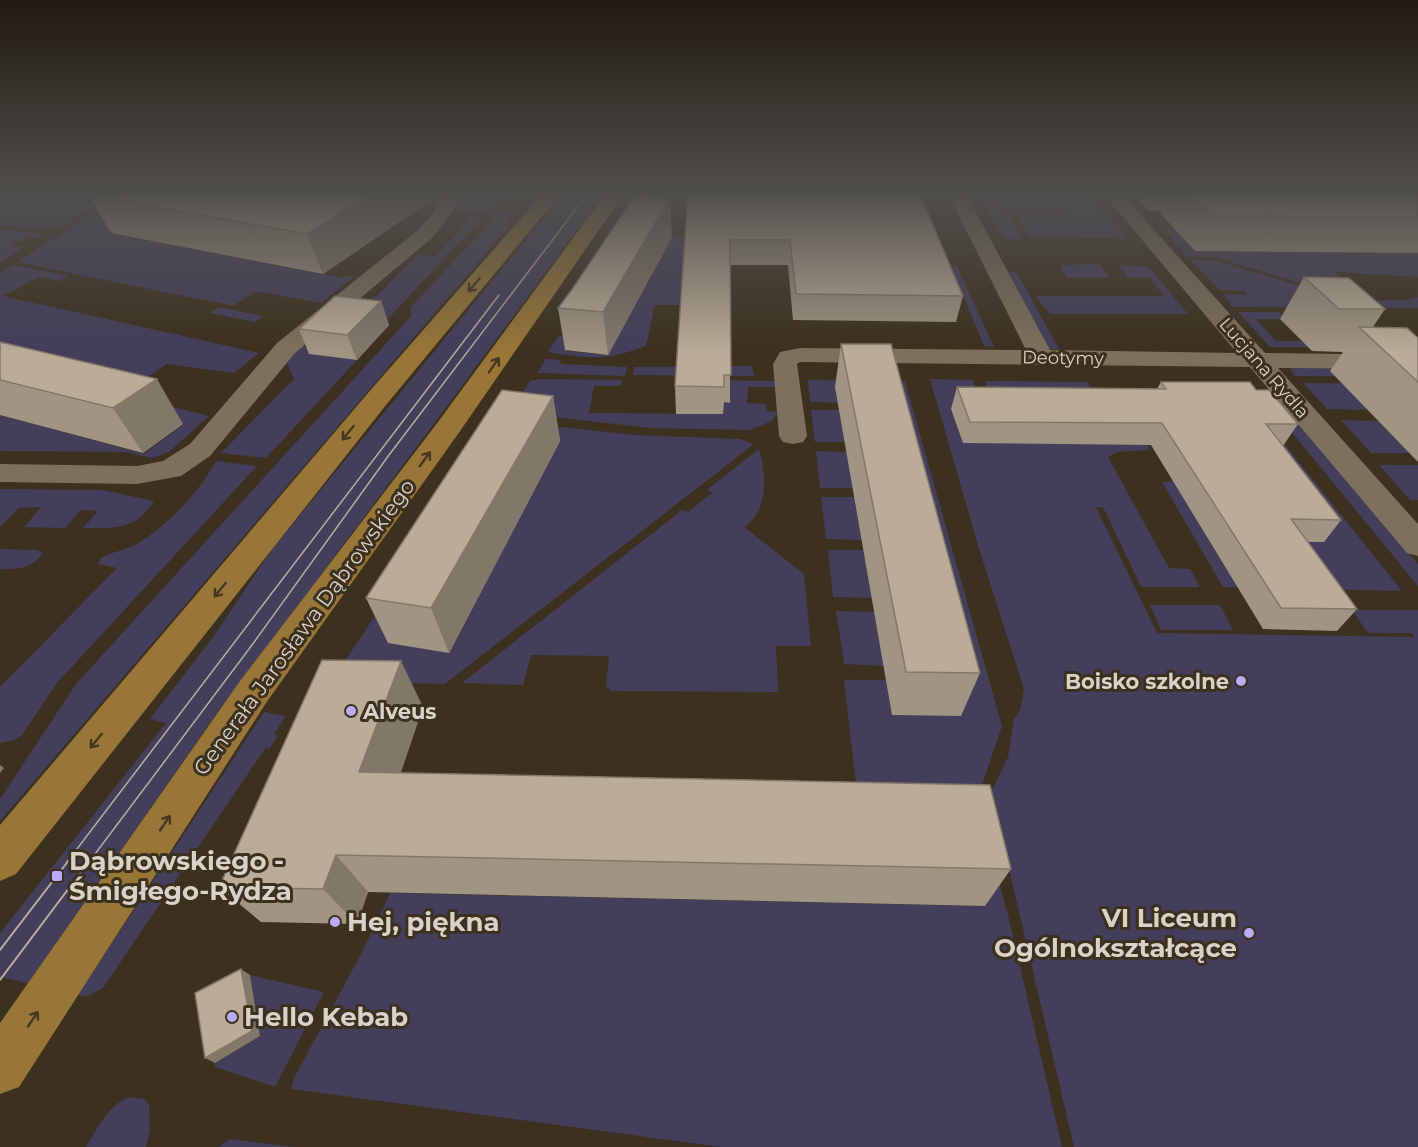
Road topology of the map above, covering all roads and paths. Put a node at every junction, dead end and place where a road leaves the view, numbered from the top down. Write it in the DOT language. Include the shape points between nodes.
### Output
graph roads {
  1 [pos="411,246"];
  2 [pos="507,246"];
  3 [pos="578,246"];
  4 [pos="984,246"];
  5 [pos="1157,246"];
  6 [pos="1042,358"];
  7 [pos="1257,361"];
  8 [pos="1418,362"];
  9 [pos="793,436"];
  10 [pos="0,473"];
  11 [pos="1418,545"];
  12 [pos="0,859"];
  13 [pos="0,1068"];
  1 -- 10 [label="street" via="286,348 200,450 171,469 137,475"];
  2 -- 12 [label="main road, one-way"];
  13 -- 3 [label="main road, Generała Jarosława Dąbrowskiego, one-way" via="254,692"];
  4 -- 6 [label="street"];
  5 -- 7 [label="street, Lucjana Rydla"];
  6 -- 7 [label="street, Deotymy"];
  6 -- 9 [label="street, Deotymy" via="789,357 785,379"];
  7 -- 8 [label="street, Deotymy"];
  7 -- 11 [label="street, Lucjana Rydla"];
}
